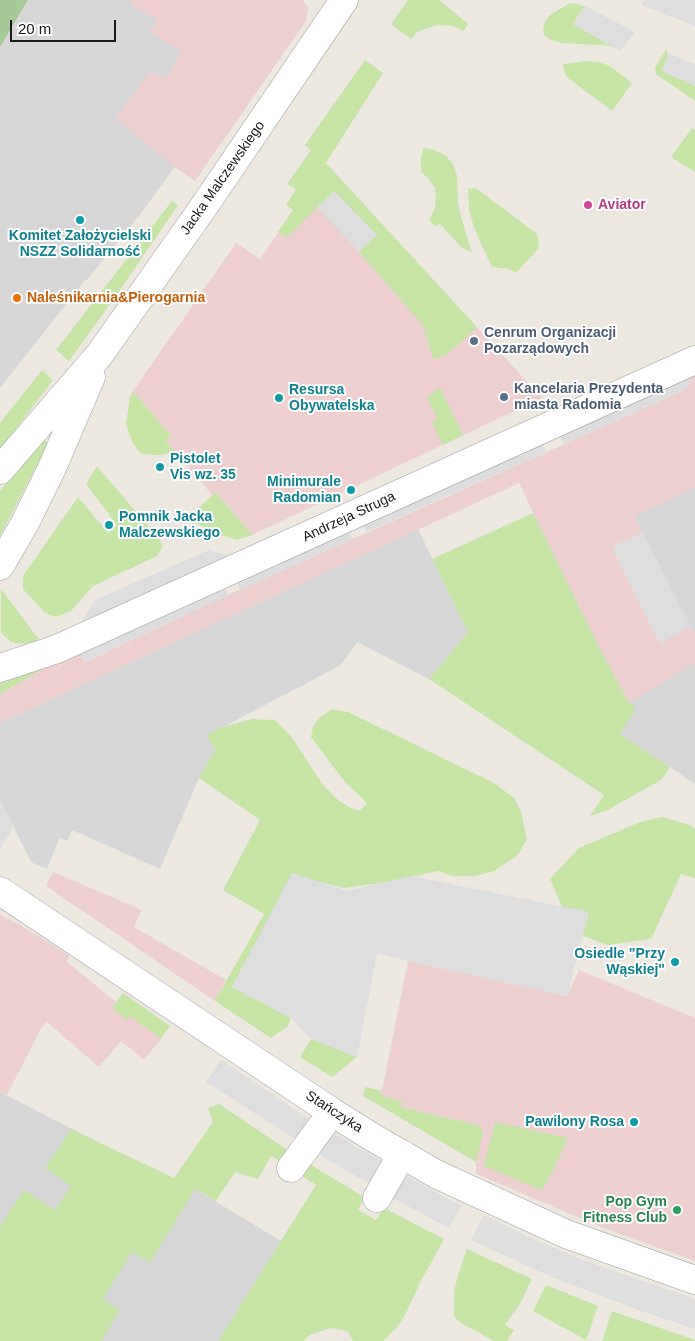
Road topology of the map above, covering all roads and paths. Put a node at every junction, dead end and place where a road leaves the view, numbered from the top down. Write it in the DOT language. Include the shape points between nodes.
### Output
graph roads {
  1 [pos="340,1"];
  2 [pos="100,354"];
  3 [pos="695,360"];
  4 [pos="0,470"];
  5 [pos="0,566"];
  6 [pos="0,668"];
  7 [pos="0,891"];
  8 [pos="332,1112"];
  9 [pos="402,1154"];
  10 [pos="291,1168"];
  11 [pos="377,1198"];
  12 [pos="695,1280"];
  1 -- 2 [label="street, Jacka Malczewskiego" via="207,202"];
  2 -- 4 [label="street, Jacka Malczewskiego"];
  2 -- 5 [label="street, Jacka Malczewskiego" via="52,468"];
  3 -- 6 [label="street, Andrzeja Struga" via="57,649"];
  7 -- 8 [label="street, Stańczyka"];
  8 -- 9 [label="street, Stańczyka"];
  8 -- 10 [label="street"];
  9 -- 11 [label="street"];
  9 -- 12 [label="street, Stańczyka" via="478,1195 566,1234"];
}
